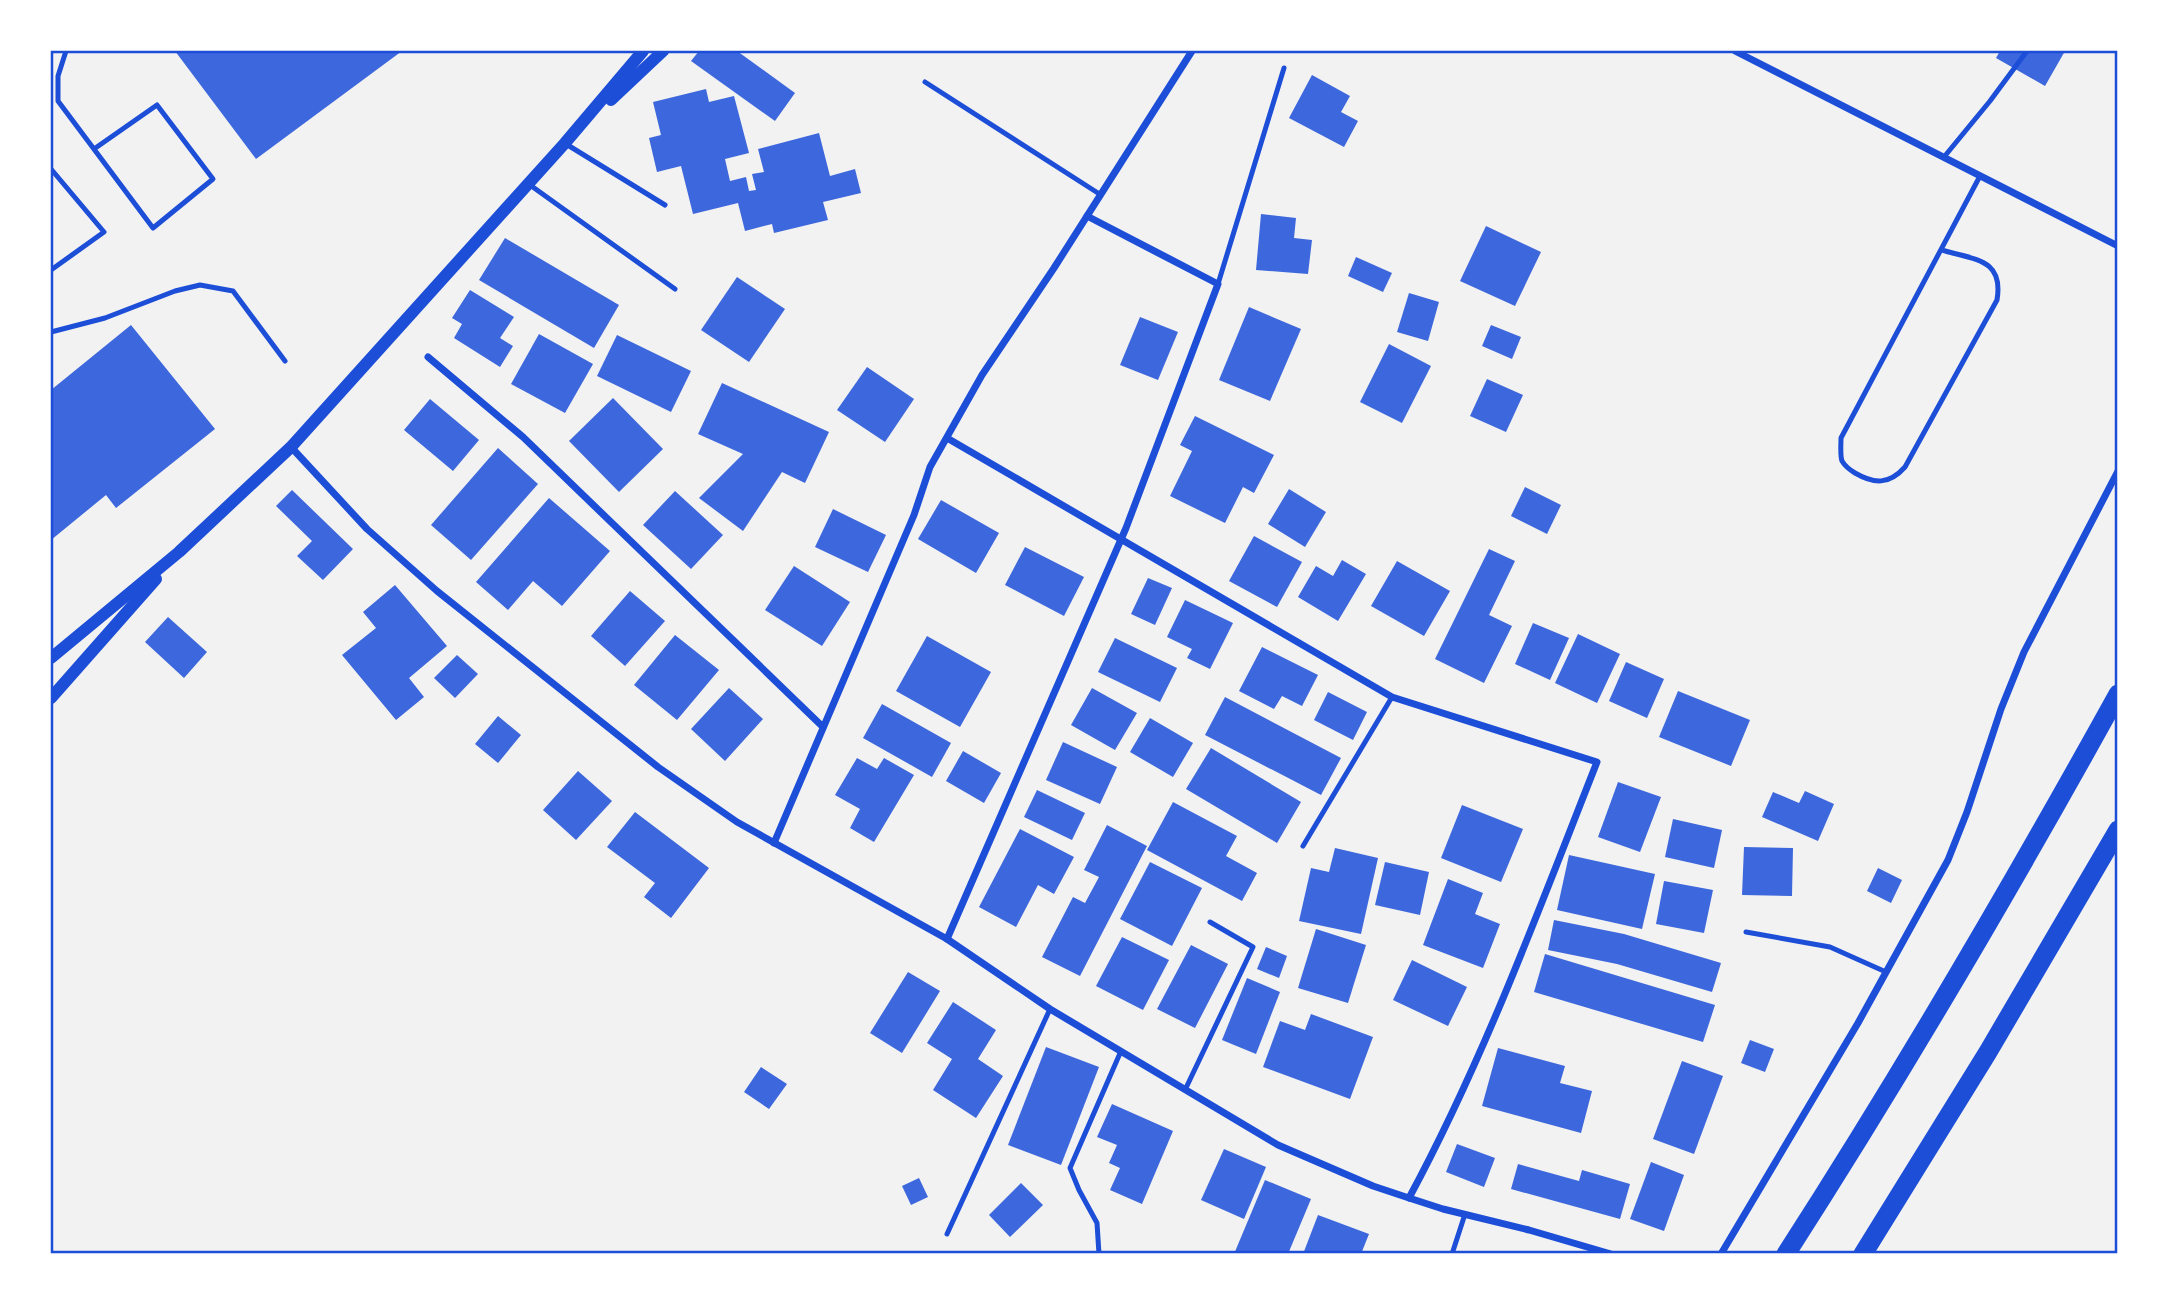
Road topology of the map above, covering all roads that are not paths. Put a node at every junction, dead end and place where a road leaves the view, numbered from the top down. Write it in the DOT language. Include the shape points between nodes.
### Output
graph roads {
  1 [pos="66,51"];
  2 [pos="643,51"];
  3 [pos="663,51"];
  4 [pos="1192,51"];
  5 [pos="1735,51"];
  6 [pos="2027,51"];
  7 [pos="1283,68"];
  8 [pos="925,82"];
  9 [pos="565,143"];
  10 [pos="94,149"];
  11 [pos="1944,157"];
  12 [pos="51,169"];
  13 [pos="1980,176"];
  14 [pos="528,184"];
  15 [pos="1101,195"];
  16 [pos="665,205"];
  17 [pos="1087,216"];
  18 [pos="2118,246"];
  19 [pos="1942,250"];
  20 [pos="51,270"];
  21 [pos="1217,284"];
  22 [pos="675,289"];
  23 [pos="51,332"];
  24 [pos="428,357"];
  25 [pos="285,361"];
  26 [pos="947,438"];
  27 [pos="291,447"];
  28 [pos="2118,471"];
  29 [pos="1121,540"];
  30 [pos="179,552"];
  31 [pos="51,658"];
  32 [pos="2118,694"];
  33 [pos="1392,697"];
  34 [pos="51,698"];
  35 [pos="823,726"];
  36 [pos="2118,830"];
  37 [pos="774,844"];
  38 [pos="1303,846"];
  39 [pos="1210,922"];
  40 [pos="1745,932"];
  41 [pos="947,939"];
  42 [pos="1886,972"];
  43 [pos="1050,1009"];
  44 [pos="1121,1051"];
  45 [pos="1185,1090"];
  46 [pos="1409,1198"];
  47 [pos="1465,1214"];
  48 [pos="947,1234"];
  49 [pos="1099,1254"];
  50 [pos="1452,1254"];
  51 [pos="1612,1254"];
  52 [pos="1721,1254"];
  53 [pos="1786,1254"];
  54 [pos="1863,1254"];
  1 -- 10 [label="lane" via="58,76 58,101"];
  2 -- 9 [label="street"];
  3 -- 9 [label="street"];
  4 -- 15 [label="street"];
  5 -- 11 [label="street"];
  6 -- 11 [label="lane"];
  7 -- 21 [label="lane"];
  8 -- 15 [label="lane"];
  9 -- 14 [label="street"];
  9 -- 16 [label="lane"];
  10 -- 10 [label="lane" via="153,228 213,179 157,105"];
  11 -- 13 [label="street"];
  12 -- 20 [label="lane" via="104,232"];
  13 -- 18 [label="street"];
  13 -- 19 [label="lane"];
  14 -- 22 [label="lane"];
  14 -- 27 [label="street"];
  15 -- 17 [label="street"];
  17 -- 21 [label="street"];
  17 -- 26 [label="street" via="982,375"];
  19 -- 19 [label="lane" via="1841,438 1841,460 1849,470 1872,482 1886,481 1905,467 1997,300 2000,286 1994,268"];
  21 -- 29 [label="street"];
  23 -- 25 [label="lane" via="200,285 233,291"];
  24 -- 35 [label="street" via="523,437"];
  26 -- 29 [label="street"];
  26 -- 35 [label="street" via="930,467"];
  27 -- 30 [label="street"];
  27 -- 37 [label="street" via="367,529 437,591 658,766"];
  28 -- 42 [label="street" via="2024,652 1948,860"];
  29 -- 33 [label="street"];
  29 -- 41 [label="street"];
  30 -- 31 [label="street"];
  30 -- 34 [label="street"];
  32 -- 53 [label="highway" via="2024,863"];
  33 -- 38 [label="lane"];
  33 -- 46 [label="street" via="1597,762 1519,961"];
  35 -- 37 [label="street"];
  36 -- 54 [label="highway"];
  37 -- 41 [label="street"];
  39 -- 45 [label="lane" via="1253,947"];
  40 -- 42 [label="lane" via="1830,947"];
  41 -- 43 [label="street"];
  42 -- 52 [label="street"];
  43 -- 44 [label="street"];
  43 -- 48 [label="lane"];
  44 -- 45 [label="street"];
  44 -- 49 [label="lane" via="1070,1168 1097,1223"];
  45 -- 46 [label="street" via="1278,1145"];
  46 -- 47 [label="street"];
  47 -- 50 [label="lane"];
  47 -- 51 [label="street"];
}
